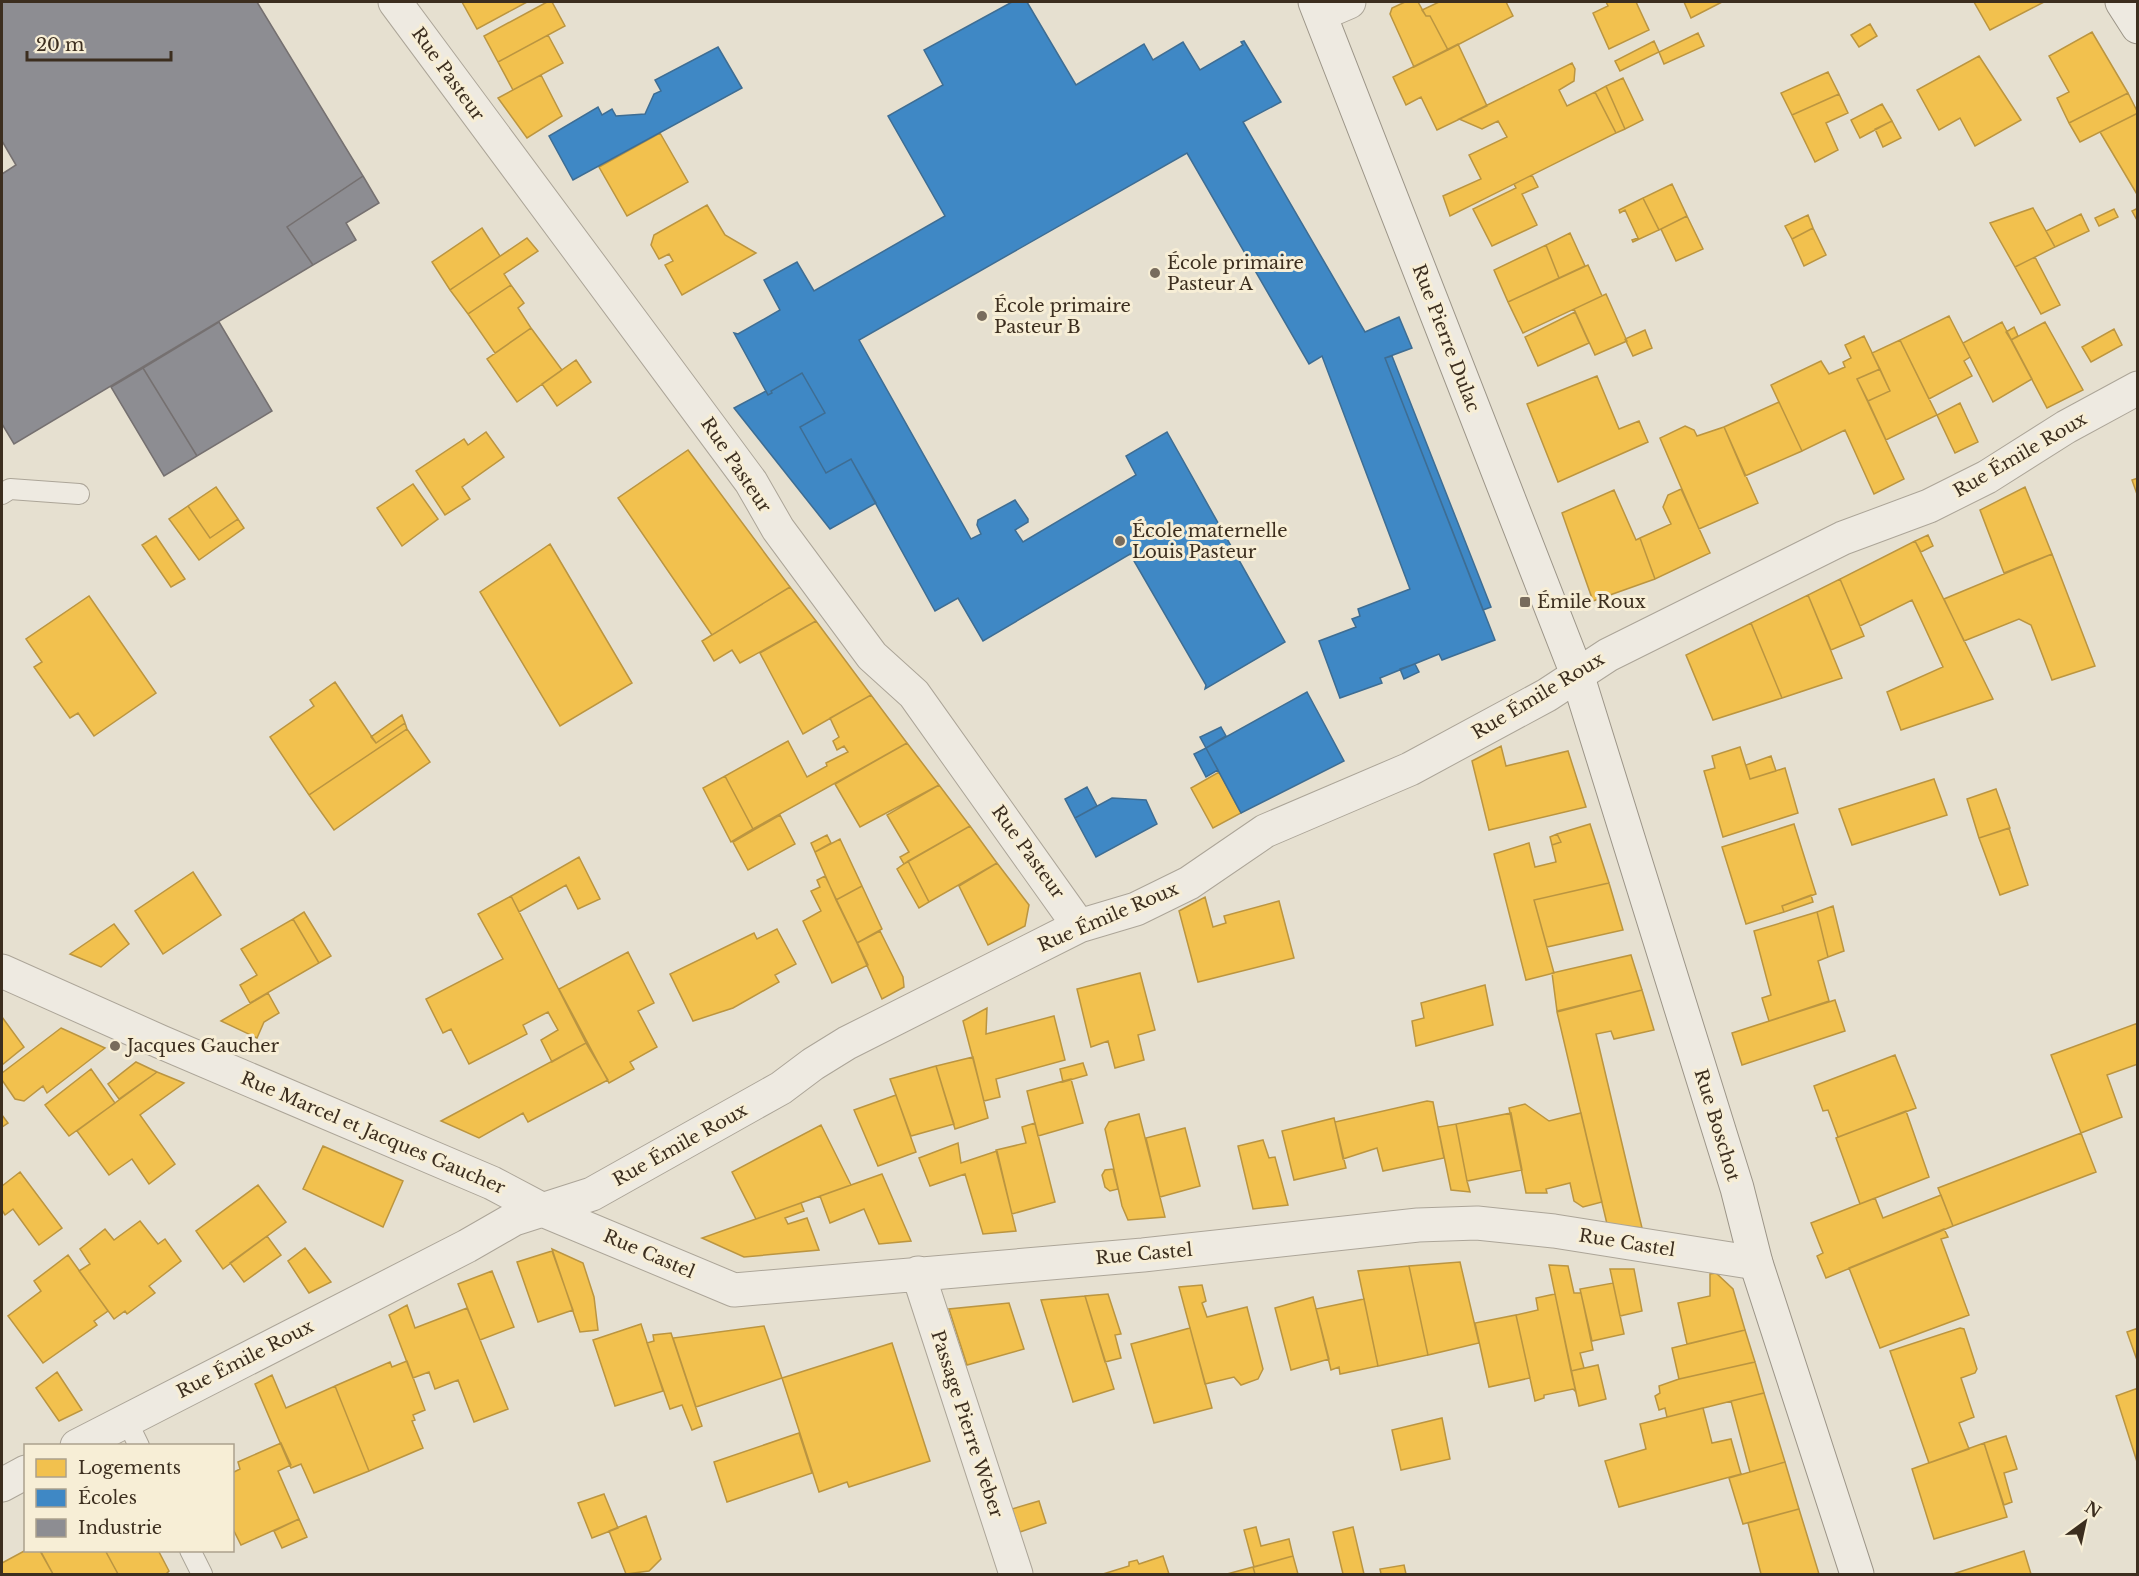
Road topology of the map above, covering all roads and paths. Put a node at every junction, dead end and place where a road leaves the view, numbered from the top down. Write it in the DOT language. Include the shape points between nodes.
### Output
graph roads {
  1 [pos="395,2"];
  2 [pos="2122,2"];
  3 [pos="1328,6"];
  4 [pos="2138,27"];
  5 [pos="2138,388"];
  6 [pos="2,494"];
  7 [pos="79,494"];
  8 [pos="1577,675"];
  9 [pos="1079,926"];
  10 [pos="2,971"];
  11 [pos="545,1211"];
  12 [pos="1756,1263"];
  13 [pos="918,1273"];
  14 [pos="133,1432"];
  15 [pos="84,1444"];
  16 [pos="24,1473"];
  17 [pos="2,1485"];
  18 [pos="190,1552"];
  19 [pos="202,1575"];
  20 [pos="1016,1575"];
  21 [pos="1857,1575"];
  1 -- 9 [label="street, Rue Pasteur" via="737,463 778,529 872,656 914,694"];
  2 -- 4 [label="street"];
  3 -- 8 [label="street, Rue Pierre Dulac"];
  5 -- 8 [label="street, Rue Émile Roux" via="1987,477 1929,506 1843,538 1608,655"];
  6 -- 7 [label="lane" via="10,489"];
  8 -- 9 [label="street, Rue Émile Roux" via="1410,769 1265,831 1215,867 1137,909"];
  8 -- 12 [label="street, Rue Boschot" via="1737,1188"];
  9 -- 11 [label="street, Rue Émile Roux" via="847,1044 781,1088 592,1194"];
  10 -- 11 [label="street, Rue Marcel et Jacques Gaucher" via="492,1183"];
  11 -- 13 [label="street, Rue Castel" via="734,1290"];
  11 -- 14 [label="street, Rue Émile Roux" via="514,1219"];
  12 -- 13 [label="street, Rue Castel" via="1477,1222"];
  12 -- 21 [label="street, Rue Boschot"];
  13 -- 20 [label="street, Passage Pierre Weber"];
  14 -- 15 [label="street, Rue Émile Roux"];
  16 -- 17 [label="street"];
  18 -- 19 [label="lane"];
}
